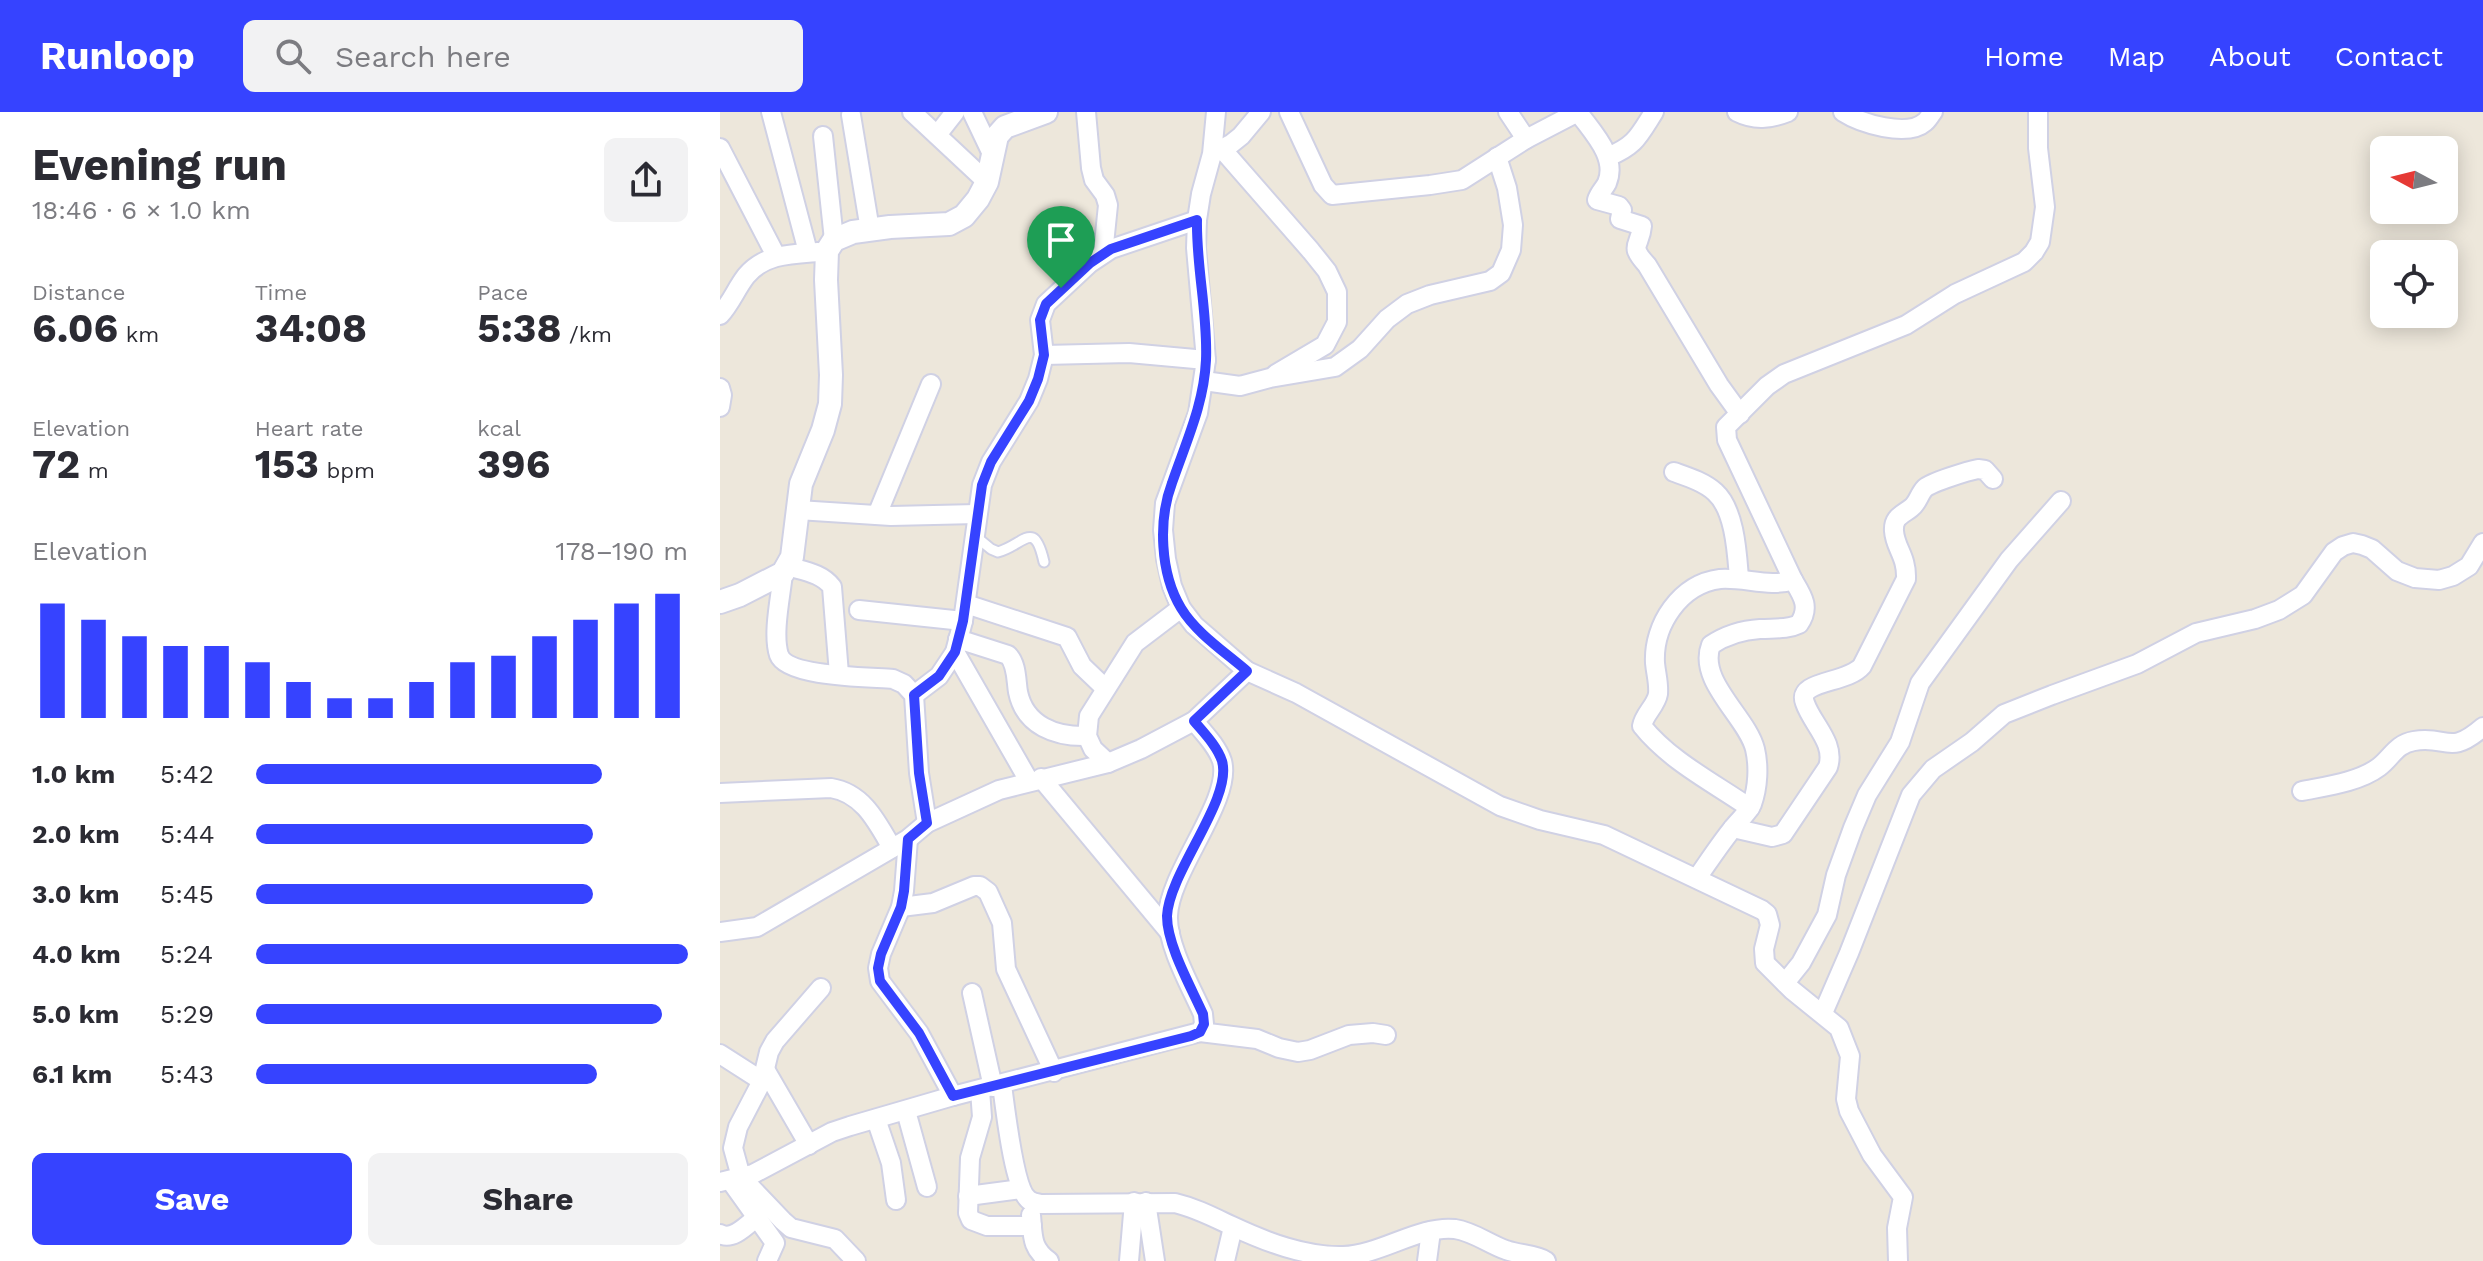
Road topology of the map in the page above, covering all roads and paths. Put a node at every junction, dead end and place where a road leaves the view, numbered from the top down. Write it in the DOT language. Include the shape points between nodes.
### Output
graph roads {
  1 [pos="771,112"];
  2 [pos="912,112"];
  3 [pos="955,112"];
  4 [pos="972,112"];
  5 [pos="1046,112"];
  6 [pos="1086,112"];
  7 [pos="1216,112"];
  8 [pos="1261,112"];
  9 [pos="1289,112"];
  10 [pos="1508,112"];
  11 [pos="1654,112"];
  12 [pos="1737,112"];
  13 [pos="1788,112"];
  14 [pos="1843,112"];
  15 [pos="1933,112"];
  16 [pos="2038,112"];
  17 [pos="851,115"];
  18 [pos="1014,118"];
  19 [pos="937,135"];
  20 [pos="823,136"];
  21 [pos="1526,139"];
  22 [pos="720,148"];
  23 [pos="1217,151"];
  24 [pos="992,154"];
  25 [pos="1497,157"];
  26 [pos="1608,157"];
  27 [pos="987,182"];
  28 [pos="1197,220"];
  29 [pos="870,230"];
  30 [pos="823,248"];
  31 [pos="1103,254"];
  32 [pos="776,256"];
  33 [pos="720,315"];
  34 [pos="1044,355"];
  35 [pos="1206,360"];
  36 [pos="1270,378"];
  37 [pos="1204,381"];
  38 [pos="931,384"];
  39 [pos="720,388"];
  40 [pos="720,407"];
  41 [pos="1740,414"];
  42 [pos="1674,472"];
  43 [pos="1993,479"];
  44 [pos="2061,501"];
  45 [pos="798,510"];
  46 [pos="977,514"];
  47 [pos="877,515"];
  48 [pos="974,535"];
  49 [pos="2483,543"];
  50 [pos="1044,562"];
  51 [pos="785,570"];
  52 [pos="1739,578"];
  53 [pos="1793,580"];
  54 [pos="720,602"];
  55 [pos="1181,608"];
  56 [pos="859,610"];
  57 [pos="961,629"];
  58 [pos="1247,671"];
  59 [pos="839,674"];
  60 [pos="1105,688"];
  61 [pos="914,695"];
  62 [pos="1194,721"];
  63 [pos="2483,727"];
  64 [pos="1087,736"];
  65 [pos="1108,763"];
  66 [pos="1035,780"];
  67 [pos="2302,791"];
  68 [pos="720,793"];
  69 [pos="1750,808"];
  70 [pos="927,823"];
  71 [pos="1733,828"];
  72 [pos="900,843"];
  73 [pos="1697,878"];
  74 [pos="901,907"];
  75 [pos="720,932"];
  76 [pos="1170,933"];
  77 [pos="1785,983"];
  78 [pos="821,988"];
  79 [pos="972,993"];
  80 [pos="1823,1013"];
  81 [pos="1200,1032"];
  82 [pos="1386,1035"];
  83 [pos="720,1054"];
  84 [pos="1054,1072"];
  85 [pos="764,1076"];
  86 [pos="992,1087"];
  87 [pos="953,1096"];
  88 [pos="906,1111"];
  89 [pos="876,1119"];
  90 [pos="809,1145"];
  91 [pos="730,1180"];
  92 [pos="927,1187"];
  93 [pos="1025,1195"];
  94 [pos="968,1196"];
  95 [pos="896,1200"];
  96 [pos="1140,1202"];
  97 [pos="757,1217"];
  98 [pos="1032,1226"];
  99 [pos="1233,1227"];
  100 [pos="1431,1231"];
  101 [pos="720,1234"];
  102 [pos="1549,1260"];
  103 [pos="767,1261"];
  104 [pos="856,1261"];
  105 [pos="1049,1261"];
  106 [pos="1129,1261"];
  107 [pos="1155,1261"];
  108 [pos="1225,1261"];
  109 [pos="1427,1261"];
  110 [pos="1898,1261"];
  1 -- 30 [label="street"];
  2 -- 19 [label="street"];
  3 -- 19 [label="street"];
  4 -- 24 [label="street"];
  5 -- 18 [label="street"];
  6 -- 31 [label="street" via="1091,168 1108,205"];
  7 -- 23 [label="street"];
  8 -- 23 [label="street" via="1241,136"];
  9 -- 25 [label="street" via="1332,195 1462,180"];
  10 -- 21 [label="street"];
  11 -- 26 [label="street" via="1628,149"];
  12 -- 13 [label="street" via="1763,119"];
  14 -- 15 [label="street" via="1870,125 1910,128 1922,125"];
  16 -- 41 [label="street" via="2045,207 2040,242 2024,262 1955,294 1906,325 1784,374"];
  17 -- 29 [label="street"];
  18 -- 24 [label="street" via="997,136"];
  19 -- 27 [label="street"];
  20 -- 30 [label="street"];
  21 -- 25 [label="street"];
  21 -- 26 [label="street" via="1578,112"];
  22 -- 32 [label="street"];
  23 -- 28 [label="street"];
  23 -- 36 [label="street" via="1311,251 1337,292 1337,322 1325,345"];
  24 -- 27 [label="street"];
  25 -- 36 [label="street" via="1513,225 1511,250 1501,273 1490,281 1407,304 1335,367"];
  26 -- 41 [label="street" via="1608,180 1597,200 1619,206 1620,219 1642,226 1637,254"];
  27 -- 29 [label="street" via="964,216 949,224"];
  28 -- 31 [label="street"];
  28 -- 35 [label="street"];
  29 -- 30 [label="street" via="853,232"];
  30 -- 32 [label="street"];
  30 -- 45 [label="street" via="830,404 801,484"];
  31 -- 34 [label="street" via="1046,304 1040,320"];
  32 -- 33 [label="street" via="746,276"];
  34 -- 35 [label="street" via="1129,353"];
  34 -- 46 [label="street" via="1029,401 991,462"];
  35 -- 37 [label="street"];
  36 -- 37 [label="street" via="1229,387"];
  37 -- 55 [label="street" via="1165,503 1166,559"];
  38 -- 47 [label="street"];
  39 -- 40 [label="street"];
  41 -- 53 [label="street" via="1726,427 1727,440"];
  42 -- 52 [label="street" via="1717,493 1731,519"];
  43 -- 71 [label="street" via="1978,469 1934,482 1899,515 1893,527 1906,579 1862,666 1851,676 1804,693 1831,756 1828,767 1783,834 1772,837"];
  44 -- 77 [label="street" via="2009,560 1920,683 1900,742 1853,828 1827,915"];
  45 -- 47 [label="street"];
  45 -- 51 [label="street" via="792,557"];
  46 -- 47 [label="street"];
  46 -- 48 [label="street"];
  48 -- 50 [label="lane" via="998,552 1029,537 1036,539"];
  48 -- 57 [label="street"];
  49 -- 80 [label="street" via="2469,566 2439,580 2397,571 2362,545 2343,546 2303,595 2279,610 2196,633 2137,664 2004,714 1933,769 1911,795"];
  51 -- 54 [label="street"];
  51 -- 59 [label="street" via="819,576 832,587"];
  51 -- 59 [label="street" via="780,658 804,671"];
  52 -- 53 [label="street"];
  52 -- 69 [label="street" via="1692,590 1663,619 1656,644 1658,691 1642,726 1685,765"];
  53 -- 69 [label="street" via="1805,600 1799,624 1733,634 1708,652 1719,688 1755,746 1758,769"];
  55 -- 58 [label="street"];
  55 -- 60 [label="street" via="1135,643"];
  56 -- 57 [label="street"];
  57 -- 60 [label="street" via="1067,637 1082,666"];
  57 -- 61 [label="street" via="939,676"];
  57 -- 64 [label="street" via="1013,660 1019,696 1039,723 1060,735"];
  57 -- 66 [label="street"];
  58 -- 62 [label="street"];
  58 -- 73 [label="street" via="1500,806 1604,835"];
  59 -- 61 [label="street" via="893,679"];
  60 -- 64 [label="street" via="1089,716"];
  61 -- 70 [label="street"];
  62 -- 65 [label="street"];
  62 -- 76 [label="street" via="1223,763 1222,780 1171,897"];
  63 -- 67 [label="street" via="2453,744 2403,744 2367,773"];
  64 -- 65 [label="street"];
  65 -- 66 [label="street"];
  66 -- 70 [label="street"];
  66 -- 76 [label="street"];
  68 -- 72 [label="street" via="842,789"];
  69 -- 71 [label="street"];
  70 -- 72 [label="street"];
  71 -- 73 [label="street"];
  72 -- 74 [label="street"];
  72 -- 75 [label="street" via="757,927"];
  73 -- 77 [label="street" via="1767,914 1764,959"];
  74 -- 84 [label="street" via="933,903 974,886 988,892 1002,923 1006,969"];
  74 -- 87 [label="street" via="881,954 880,981 919,1033"];
  76 -- 81 [label="street" via="1203,1014"];
  77 -- 80 [label="street"];
  78 -- 85 [label="street" via="775,1041"];
  79 -- 86 [label="street"];
  80 -- 110 [label="street" via="1839,1028 1848,1048 1849,1111 1903,1197"];
  81 -- 82 [label="street" via="1257,1039 1298,1052 1349,1035"];
  81 -- 84 [label="street"];
  83 -- 85 [label="street"];
  84 -- 86 [label="street"];
  85 -- 90 [label="street"];
  85 -- 91 [label="street" via="734,1138"];
  86 -- 87 [label="street"];
  86 -- 93 [label="street"];
  86 -- 94 [label="street" via="970,1158"];
  87 -- 88 [label="street"];
  88 -- 89 [label="street"];
  88 -- 92 [label="street"];
  89 -- 90 [label="street"];
  89 -- 95 [label="street" via="891,1163"];
  90 -- 91 [label="street"];
  91 -- 97 [label="street"];
  91 -- 104 [label="street" via="791,1228 835,1239"];
  93 -- 94 [label="street"];
  93 -- 96 [label="street" via="1041,1204"];
  93 -- 98 [label="street"];
  94 -- 98 [label="street" via="968,1213 977,1224"];
  96 -- 99 [label="street" via="1192,1207"];
  96 -- 106 [label="street"];
  96 -- 107 [label="street"];
  97 -- 101 [label="street" via="732,1235"];
  97 -- 103 [label="street" via="775,1243"];
  98 -- 105 [label="street" via="1038,1253"];
  99 -- 100 [label="street" via="1309,1254 1344,1256"];
  99 -- 108 [label="street"];
  100 -- 102 [label="street" via="1457,1229 1515,1253"];
  100 -- 109 [label="street"];
}
